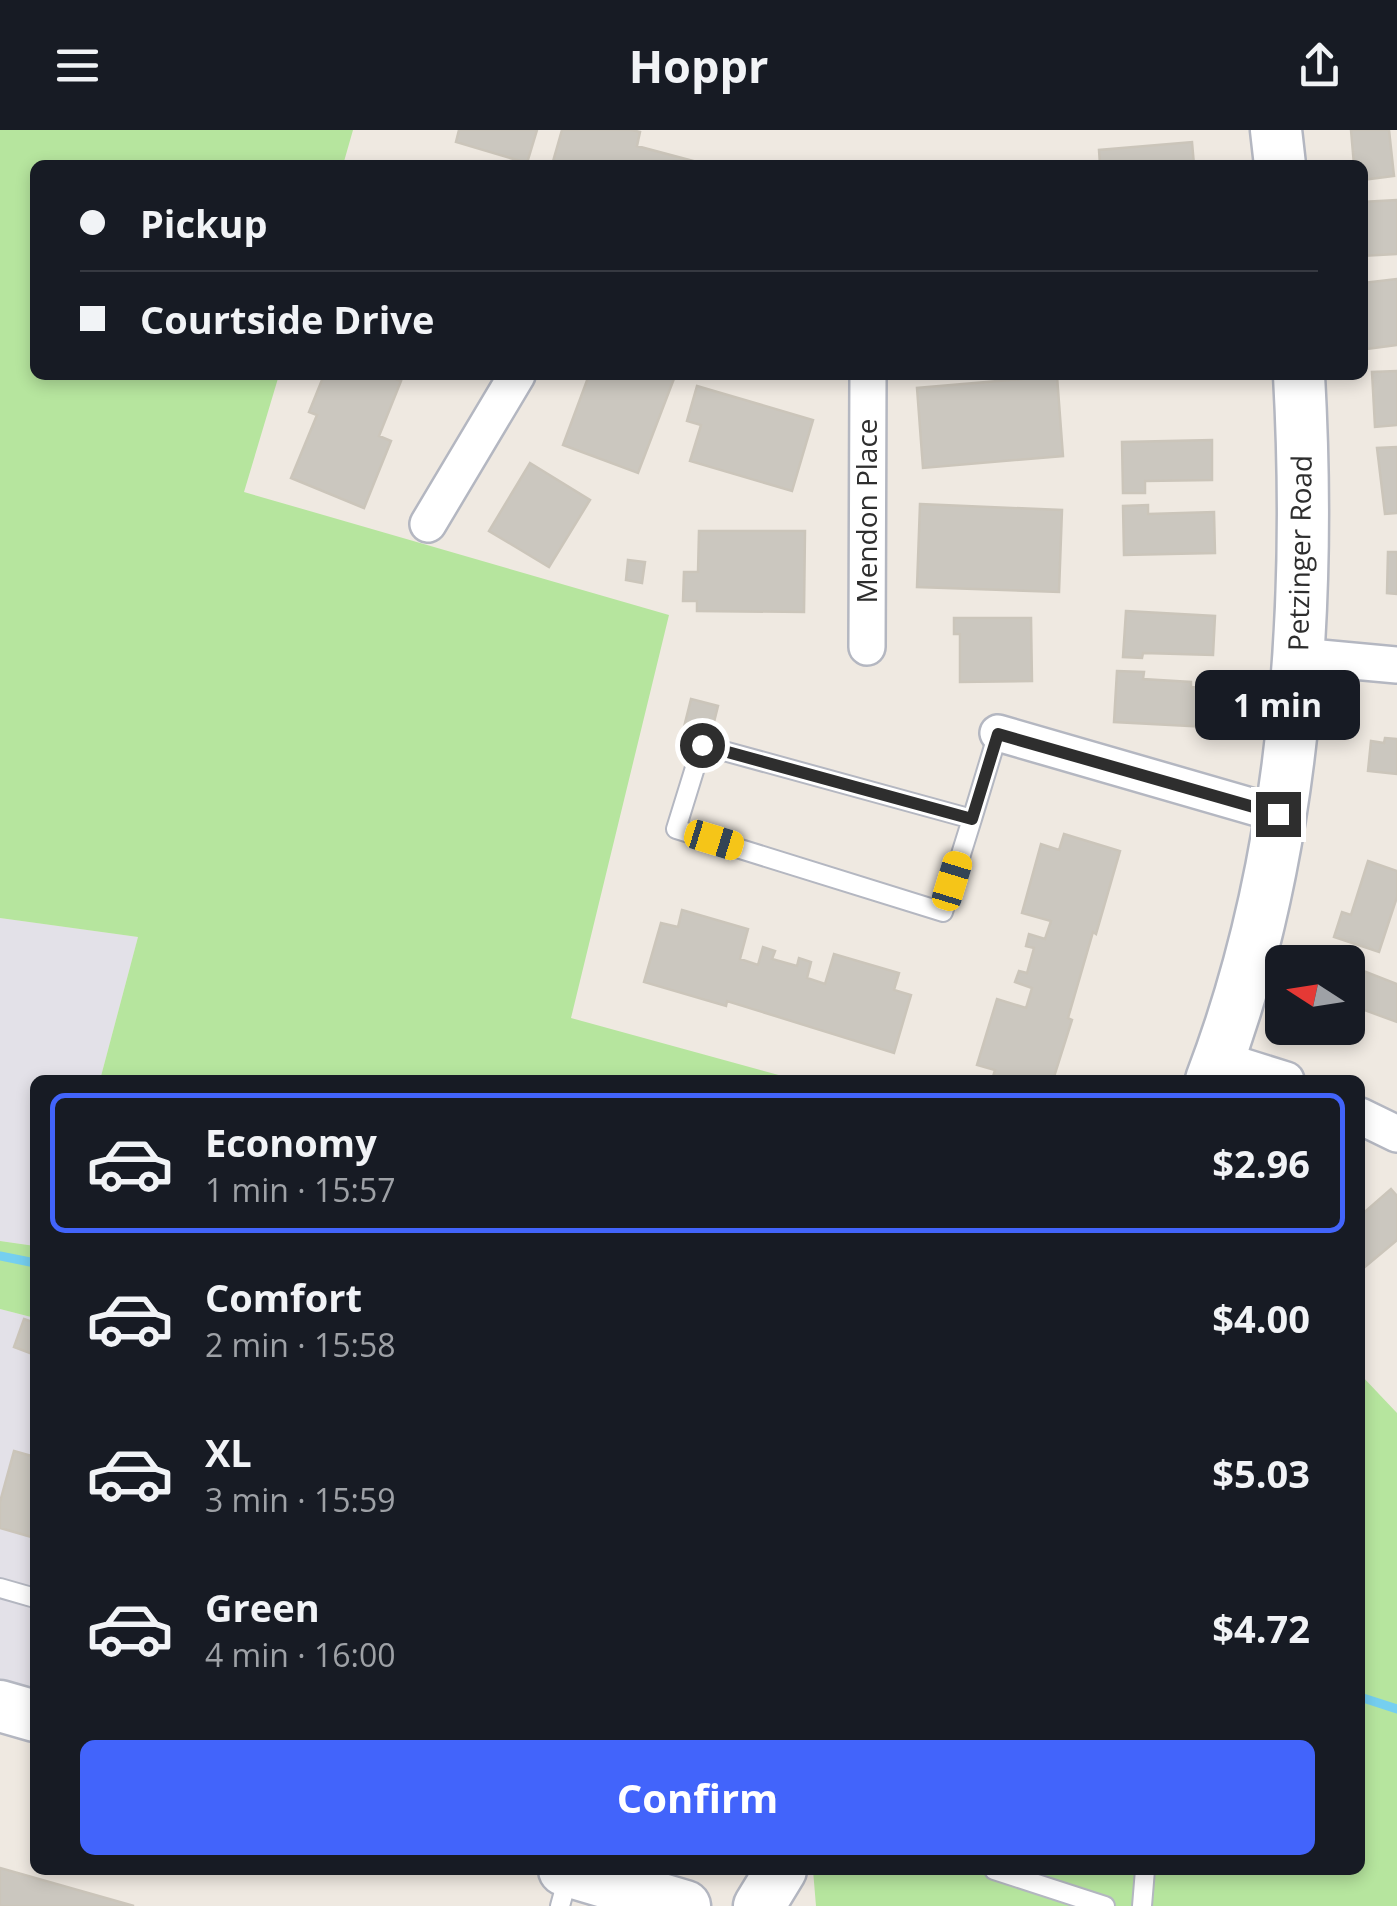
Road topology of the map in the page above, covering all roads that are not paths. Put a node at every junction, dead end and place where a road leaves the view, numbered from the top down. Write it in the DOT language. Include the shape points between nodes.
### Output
graph roads {
  1 [pos="1276,130"];
  2 [pos="1279,160"];
  3 [pos="514,380"];
  4 [pos="868,380"];
  5 [pos="1299,380"];
  6 [pos="428,524"];
  7 [pos="867,648"];
  8 [pos="1300,656"];
  9 [pos="1397,664"];
  10 [pos="998,734"];
  11 [pos="1278,814"];
  12 [pos="972,819"];
  13 [pos="1215,1070"];
  14 [pos="1250,1075"];
  15 [pos="1365,1118"];
  16 [pos="1397,1134"];
  17 [pos="0,1588"];
  18 [pos="30,1597"];
  19 [pos="0,1706"];
  20 [pos="30,1715"];
  21 [pos="778,1875"];
  22 [pos="1009,1875"];
  23 [pos="1144,1875"];
  24 [pos="565,1882"];
  25 [pos="685,1906"];
  26 [pos="759,1906"];
  27 [pos="1105,1906"];
  28 [pos="1142,1906"];
  1 -- 2 [label="street"];
  3 -- 6 [label="street"];
  4 -- 7 [label="street, Mendon Place"];
  5 -- 8 [label="street, Petzinger Road"];
  8 -- 9 [label="street"];
  8 -- 11 [label="street, Petzinger Road"];
  10 -- 11 [label="street"];
  10 -- 12 [label="lane"];
  11 -- 13 [label="street, Petzinger Road" via="1256,926"];
  12 -- 12 [label="lane" via="702,745 676,828 943,912"];
  13 -- 14 [label="street"];
  15 -- 16 [label="street"];
  17 -- 18 [label="lane"];
  19 -- 20 [label="street"];
  21 -- 26 [label="street"];
  22 -- 27 [label="lane"];
  23 -- 28 [label="lane"];
  24 -- 25 [label="street"];
}
